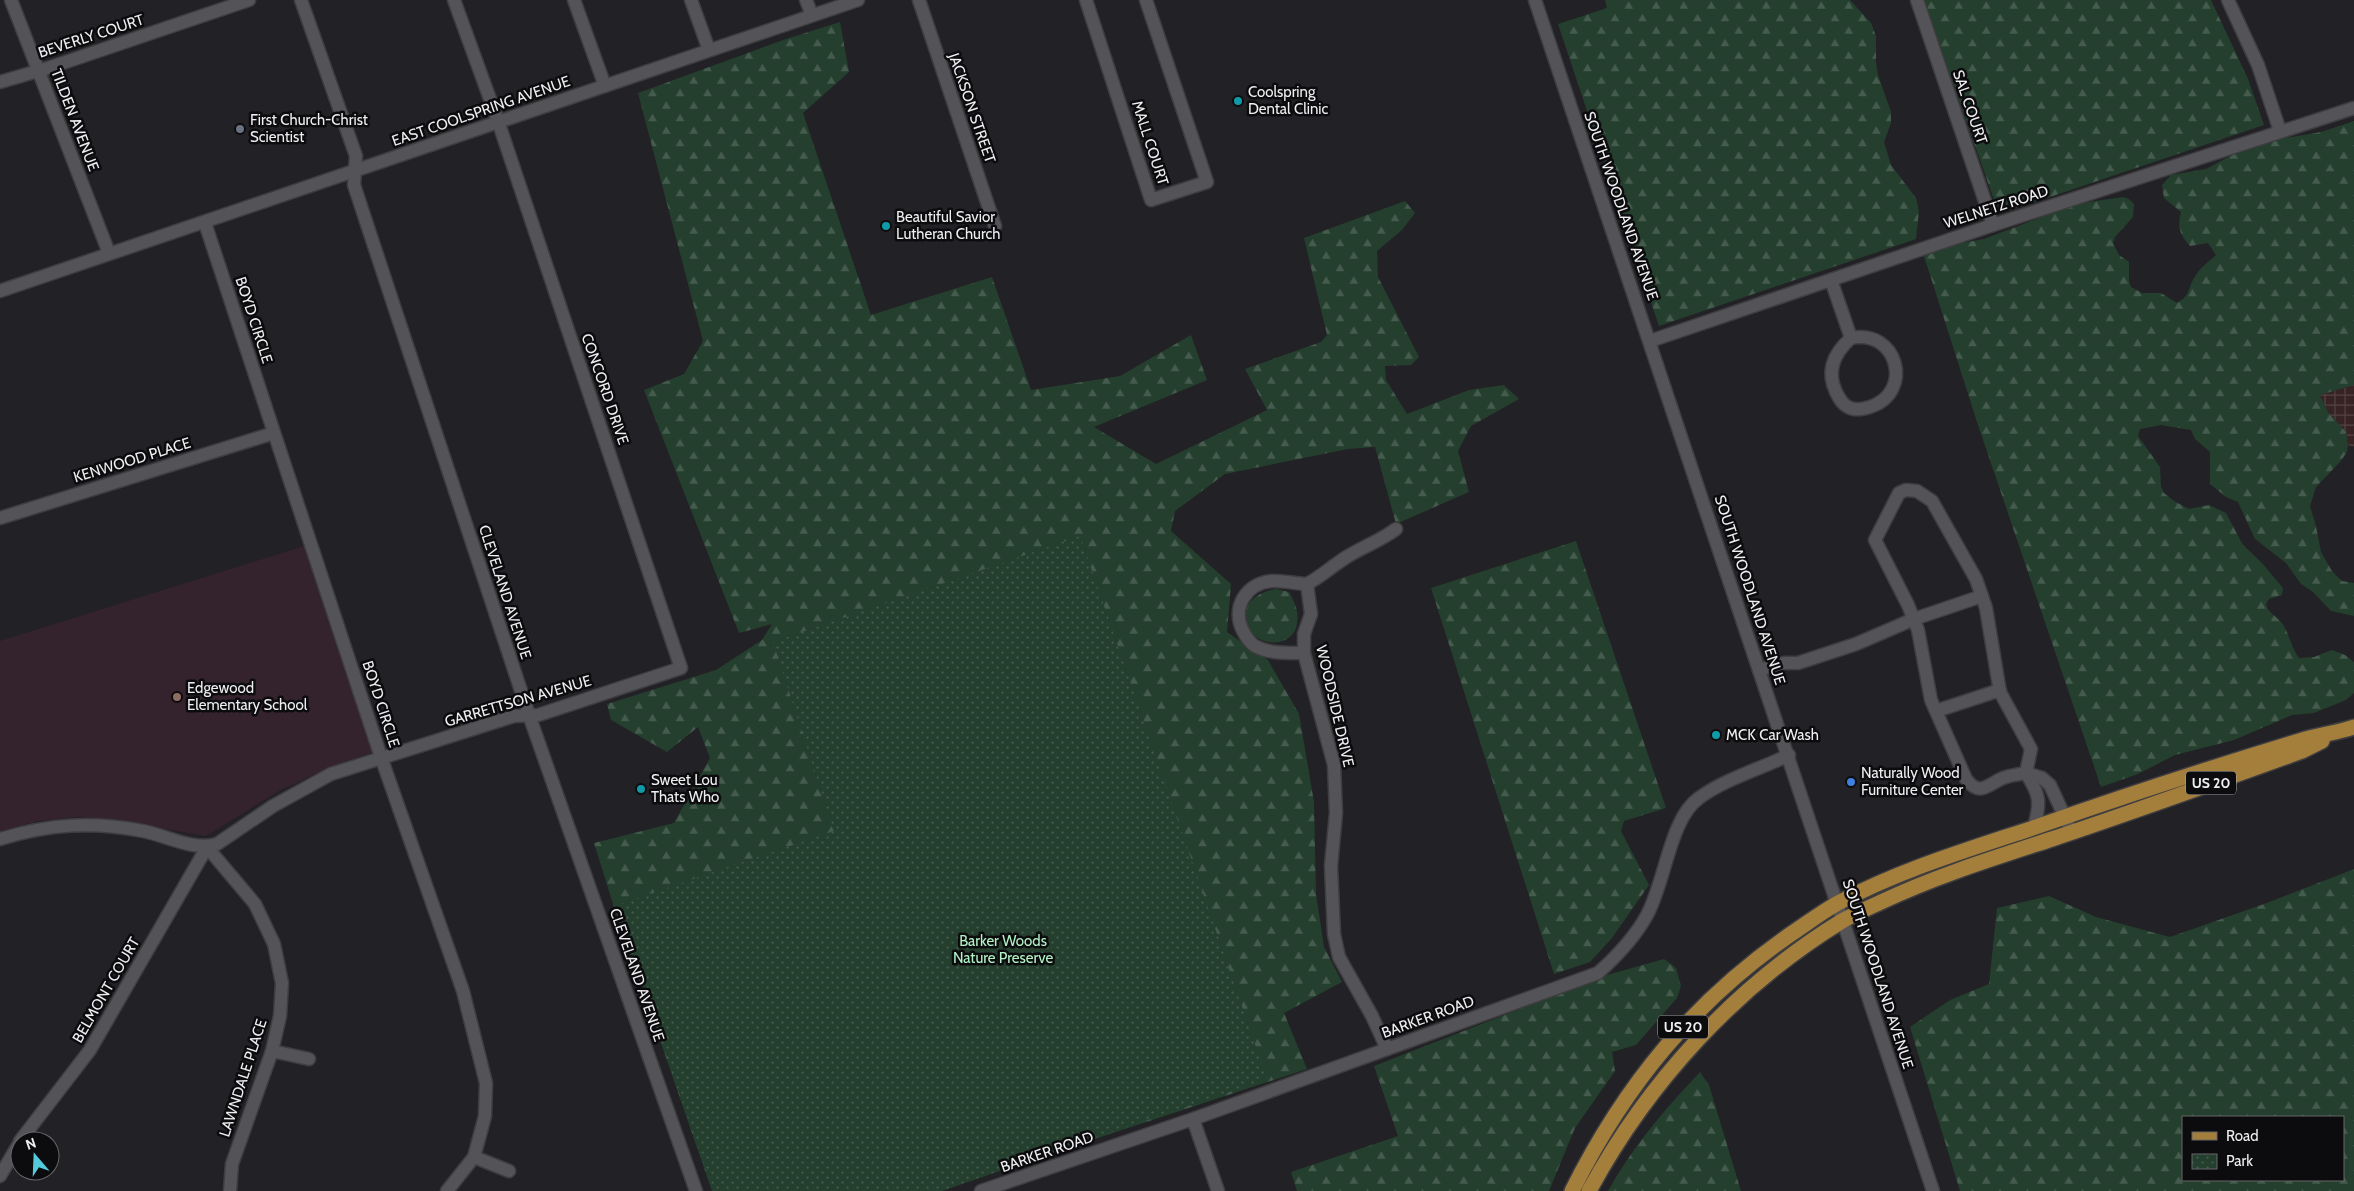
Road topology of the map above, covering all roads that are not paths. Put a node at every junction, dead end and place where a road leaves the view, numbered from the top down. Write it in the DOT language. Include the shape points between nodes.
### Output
graph roads {
  1 [pos="11,0"];
  2 [pos="249,0"];
  3 [pos="301,0"];
  4 [pos="454,0"];
  5 [pos="574,0"];
  6 [pos="691,0"];
  7 [pos="806,0"];
  8 [pos="858,0"];
  9 [pos="918,0"];
  10 [pos="1086,0"];
  11 [pos="1146,0"];
  12 [pos="1535,0"];
  13 [pos="1917,0"];
  14 [pos="2228,0"];
  15 [pos="812,15"];
  16 [pos="709,50"];
  17 [pos="38,71"];
  18 [pos="0,82"];
  19 [pos="605,86"];
  20 [pos="2354,108"];
  21 [pos="498,121"];
  22 [pos="2280,131"];
  23 [pos="355,171"];
  24 [pos="205,223"];
  25 [pos="1993,225"];
  26 [pos="995,226"];
  27 [pos="109,252"];
  28 [pos="1831,280"];
  29 [pos="0,290"];
  30 [pos="1851,338"];
  31 [pos="1650,341"];
  32 [pos="274,433"];
  33 [pos="0,518"];
  34 [pos="1396,529"];
  35 [pos="1307,584"];
  36 [pos="1982,596"];
  37 [pos="1914,620"];
  38 [pos="1304,653"];
  39 [pos="681,668"];
  40 [pos="1759,670"];
  41 [pos="2000,690"];
  42 [pos="1936,711"];
  43 [pos="529,716"];
  44 [pos="2351,728"];
  45 [pos="1789,755"];
  46 [pos="381,757"];
  47 [pos="2026,773"];
  48 [pos="2066,816"];
  49 [pos="2034,827"];
  50 [pos="2072,832"];
  51 [pos="0,839"];
  52 [pos="207,847"];
  53 [pos="1837,904"];
  54 [pos="1843,920"];
  55 [pos="1387,1049"];
  56 [pos="272,1051"];
  57 [pos="309,1059"];
  58 [pos="1193,1120"];
  59 [pos="28,1131"];
  60 [pos="474,1157"];
  61 [pos="10,1158"];
  62 [pos="509,1171"];
  63 [pos="0,1176"];
  64 [pos="230,1191"];
  65 [pos="447,1191"];
  66 [pos="696,1191"];
  67 [pos="981,1191"];
  68 [pos="1218,1191"];
  69 [pos="1572,1191"];
  70 [pos="1589,1191"];
  71 [pos="1933,1191"];
  1 -- 17 [label="street, TILDEN AVENUE"];
  2 -- 17 [label="street, BEVERLY COURT"];
  3 -- 23 [label="street, CLEVELAND AVENUE" via="356,156"];
  4 -- 21 [label="street, CONCORD DRIVE"];
  5 -- 19 [label="street"];
  6 -- 16 [label="street"];
  7 -- 15 [label="street"];
  8 -- 15 [label="street, EAST COOLSPRING AVENUE"];
  9 -- 26 [label="street, JACKSON STREET"];
  10 -- 11 [label="street, MALL COURT" via="1152,200 1207,182"];
  12 -- 31 [label="street, SOUTH WOODLAND AVENUE"];
  13 -- 25 [label="street, SAL COURT"];
  14 -- 22 [label="street" via="2258,65"];
  15 -- 16 [label="street, EAST COOLSPRING AVENUE"];
  16 -- 19 [label="street, EAST COOLSPRING AVENUE"];
  17 -- 18 [label="street, BEVERLY COURT"];
  17 -- 27 [label="street, TILDEN AVENUE"];
  19 -- 21 [label="street, EAST COOLSPRING AVENUE"];
  20 -- 22 [label="street, WELNETZ ROAD"];
  21 -- 23 [label="street, EAST COOLSPRING AVENUE"];
  21 -- 39 [label="street, CONCORD DRIVE"];
  22 -- 25 [label="street, WELNETZ ROAD"];
  23 -- 24 [label="street, EAST COOLSPRING AVENUE"];
  23 -- 43 [label="street, CLEVELAND AVENUE" via="354,185"];
  24 -- 27 [label="street, EAST COOLSPRING AVENUE"];
  24 -- 32 [label="street, BOYD CIRCLE"];
  25 -- 28 [label="street, WELNETZ ROAD"];
  27 -- 29 [label="street, EAST COOLSPRING AVENUE"];
  28 -- 30 [label="street"];
  28 -- 31 [label="street, WELNETZ ROAD"];
  30 -- 30 [label="street" via="1840,348 1831,374 1840,400 1848,408 1861,410 1886,397 1897,372 1887,348 1862,336"];
  31 -- 40 [label="street, SOUTH WOODLAND AVENUE"];
  32 -- 33 [label="street, KENWOOD PLACE"];
  32 -- 46 [label="street, BOYD CIRCLE"];
  34 -- 35 [label="street"];
  35 -- 38 [label="street, WOODSIDE DRIVE" via="1311,614 1304,634"];
  35 -- 38 [label="street" via="1273,581 1258,585 1249,590 1242,600 1238,621 1255,646"];
  36 -- 37 [label="street"];
  36 -- 37 [label="street" via="1938,509 1917,491 1906,490 1899,493 1875,540"];
  36 -- 41 [label="street"];
  37 -- 40 [label="street" via="1798,663"];
  37 -- 42 [label="street"];
  38 -- 55 [label="street, WOODSIDE DRIVE" via="1334,765 1336,813 1331,866 1338,956"];
  39 -- 43 [label="street, GARRETTSON AVENUE"];
  40 -- 45 [label="street, SOUTH WOODLAND AVENUE"];
  41 -- 42 [label="street"];
  41 -- 47 [label="street" via="2031,750"];
  42 -- 47 [label="street" via="1971,786 1985,788 2005,777"];
  43 -- 46 [label="street, GARRETTSON AVENUE" via="514,716"];
  43 -- 66 [label="street, CLEVELAND AVENUE"];
  44 -- 48 [label="main road, US 20" via="2301,740"];
  44 -- 50 [label="main road, US 20" via="2302,751"];
  45 -- 53 [label="street, SOUTH WOODLAND AVENUE"];
  45 -- 55 [label="street, BARKER ROAD" via="1698,798 1681,819 1663,878 1647,916 1614,959 1598,973"];
  46 -- 52 [label="street, GARRETTSON AVENUE" via="311,783 217,844"];
  46 -- 60 [label="street, BOYD CIRCLE" via="463,991 486,1083 485,1116"];
  47 -- 48 [label="street" via="2042,778 2050,785"];
  47 -- 49 [label="street" via="2039,798"];
  48 -- 49 [label="main road, US 20"];
  48 -- 50 [label="street"];
  49 -- 53 [label="main road, US 20" via="1924,865"];
  50 -- 54 [label="main road, US 20" via="1950,874"];
  51 -- 52 [label="street" via="57,825 98,824"];
  52 -- 56 [label="street, LAWNDALE PLACE" via="255,904 274,944 282,982 280,1016"];
  52 -- 59 [label="street, BELMONT COURT" via="90,1050"];
  53 -- 54 [label="street, SOUTH WOODLAND AVENUE"];
  53 -- 69 [label="main road, US 20" via="1763,953 1674,1036 1637,1080 1601,1136"];
  54 -- 70 [label="main road, US 20" via="1778,966 1717,1018 1661,1081"];
  54 -- 71 [label="street, SOUTH WOODLAND AVENUE"];
  55 -- 58 [label="street, BARKER ROAD"];
  56 -- 57 [label="street"];
  56 -- 64 [label="street, LAWNDALE PLACE" via="232,1164"];
  58 -- 67 [label="street, BARKER ROAD"];
  58 -- 68 [label="street"];
  60 -- 62 [label="street"];
  60 -- 65 [label="street, BOYD CIRCLE"];
  61 -- 63 [label="street, BELMONT COURT"];
}
